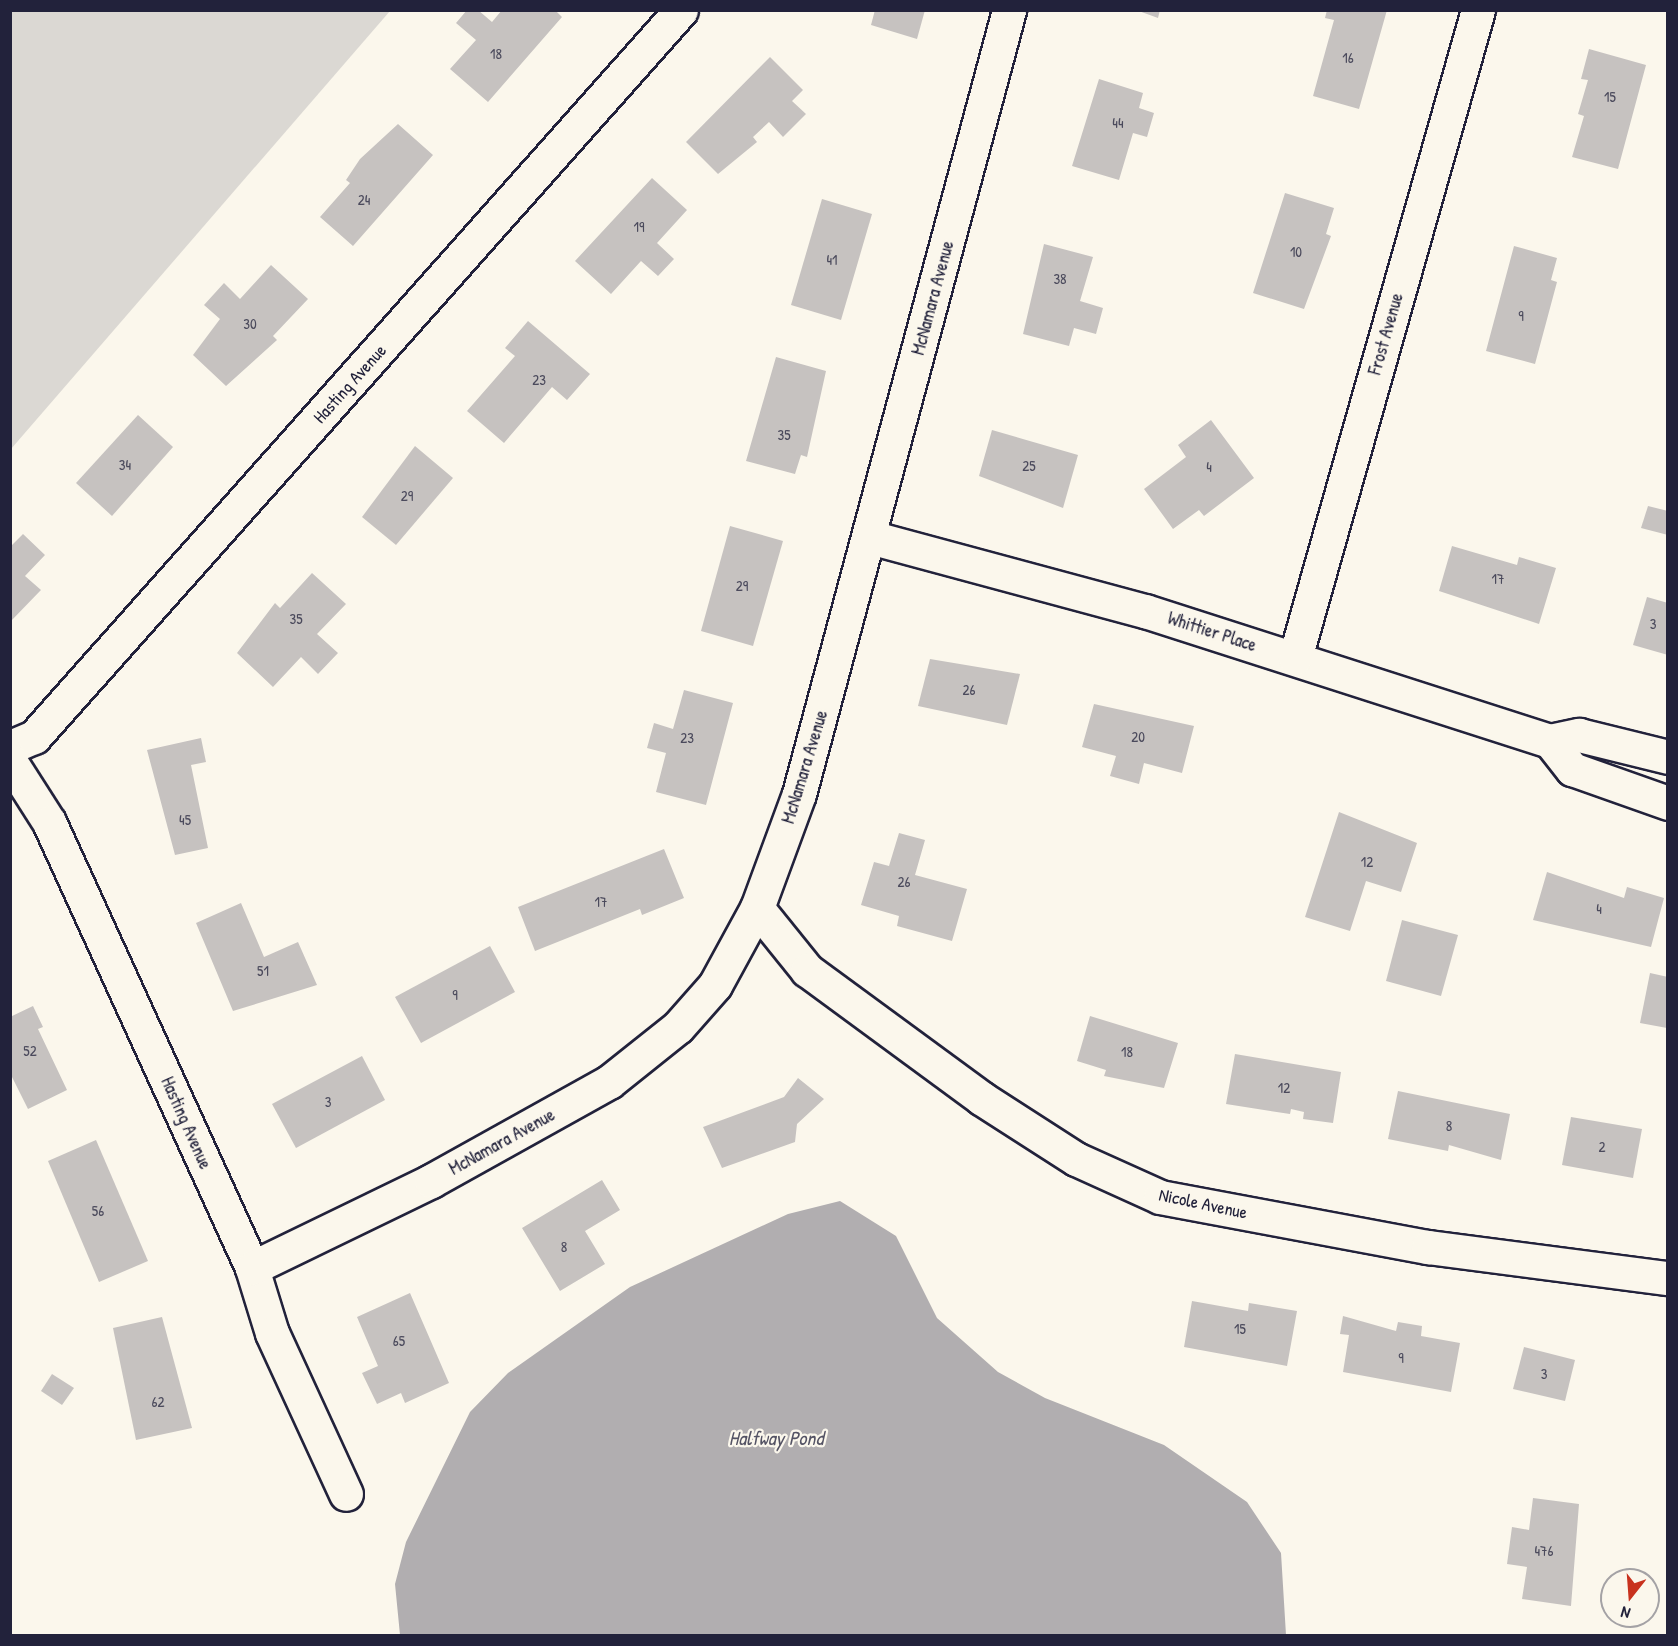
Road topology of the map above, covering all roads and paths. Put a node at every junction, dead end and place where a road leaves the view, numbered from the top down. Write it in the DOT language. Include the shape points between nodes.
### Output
graph roads {
  1 [pos="681,10"];
  2 [pos="1009,10"];
  3 [pos="1478,10"];
  4 [pos="870,537"];
  5 [pos="1295,658"];
  6 [pos="1550,741"];
  7 [pos="10,747"];
  8 [pos="1668,757"];
  9 [pos="10,761"];
  10 [pos="1668,803"];
  11 [pos="758,908"];
  12 [pos="252,1268"];
  13 [pos="1668,1278"];
  14 [pos="346,1494"];
  1 -- 7 [label="street, Hasting Avenue" via="34,737"];
  2 -- 4 [label="street, McNamara Avenue"];
  3 -- 5 [label="street, Frost Avenue"];
  4 -- 5 [label="street, Whittier Place" via="1145,610"];
  4 -- 11 [label="street, McNamara Avenue" via="799,794"];
  5 -- 6 [label="street, Whittier Place"];
  6 -- 8 [label="street, Whittier Place" via="1579,735"];
  6 -- 10 [label="street" via="1572,769"];
  9 -- 12 [label="street, Hasting Avenue" via="49,822"];
  11 -- 12 [label="street, McNamara Avenue" via="715,985 678,1027 609,1082 431,1181"];
  11 -- 13 [label="street, Nicole Avenue" via="807,970 981,1098 1076,1159 1160,1197 1428,1247"];
  12 -- 14 [label="street, Hasting Avenue" via="272,1333"];
}
